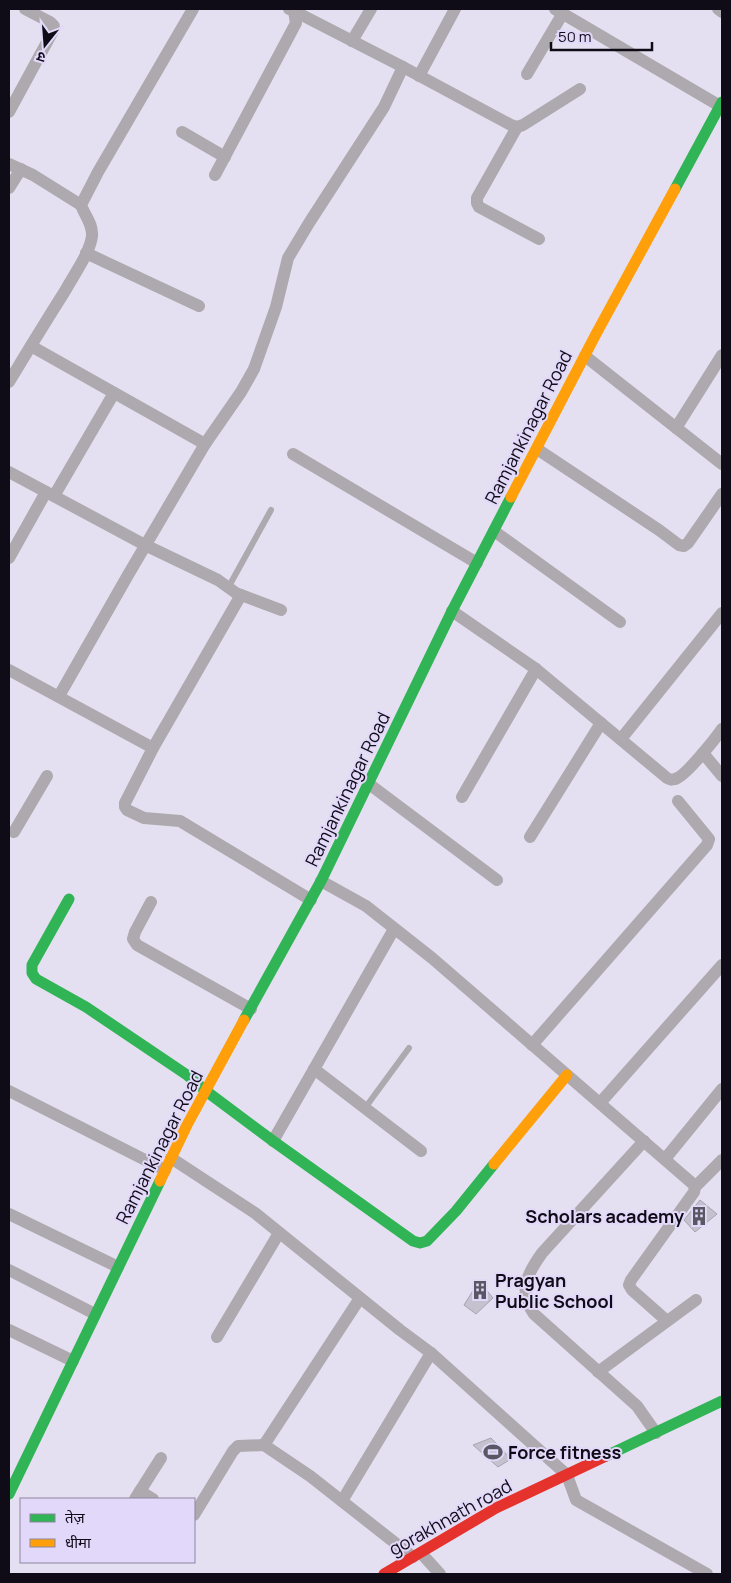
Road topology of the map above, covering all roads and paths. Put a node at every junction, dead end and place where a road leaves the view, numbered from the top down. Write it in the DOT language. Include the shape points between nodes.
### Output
graph roads {
  1 [pos="25,9"];
  2 [pos="193,9"];
  3 [pos="371,9"];
  4 [pos="455,9"];
  5 [pos="718,9"];
  6 [pos="291,10"];
  7 [pos="559,11"];
  8 [pos="722,12"];
  9 [pos="352,41"];
  10 [pos="403,67"];
  11 [pos="526,74"];
  12 [pos="418,76"];
  13 [pos="580,90"];
  14 [pos="721,104"];
  15 [pos="9,112"];
  16 [pos="517,127"];
  17 [pos="182,132"];
  18 [pos="225,157"];
  19 [pos="15,166"];
  20 [pos="215,175"];
  21 [pos="9,188"];
  22 [pos="81,204"];
  23 [pos="539,239"];
  24 [pos="86,254"];
  25 [pos="200,306"];
  26 [pos="31,346"];
  27 [pos="722,355"];
  28 [pos="585,356"];
  29 [pos="9,382"];
  30 [pos="114,393"];
  31 [pos="676,428"];
  32 [pos="206,444"];
  33 [pos="537,449"];
  34 [pos="293,454"];
  35 [pos="722,464"];
  36 [pos="9,472"];
  37 [pos="50,494"];
  38 [pos="722,494"];
  39 [pos="271,510"];
  40 [pos="494,531"];
  41 [pos="146,546"];
  42 [pos="9,558"];
  43 [pos="477,563"];
  44 [pos="228,588"];
  45 [pos="241,596"];
  46 [pos="281,610"];
  47 [pos="452,612"];
  48 [pos="722,613"];
  49 [pos="620,622"];
  50 [pos="536,669"];
  51 [pos="9,670"];
  52 [pos="59,696"];
  53 [pos="601,723"];
  54 [pos="722,729"];
  55 [pos="621,739"];
  56 [pos="153,748"];
  57 [pos="703,753"];
  58 [pos="47,776"];
  59 [pos="722,776"];
  60 [pos="369,784"];
  61 [pos="462,797"];
  62 [pos="678,801"];
  63 [pos="10,834"];
  64 [pos="530,837"];
  65 [pos="497,880"];
  66 [pos="321,882"];
  67 [pos="69,899"];
  68 [pos="311,900"];
  69 [pos="151,902"];
  70 [pos="394,929"];
  71 [pos="722,965"];
  72 [pos="251,1009"];
  73 [pos="532,1045"];
  74 [pos="408,1048"];
  75 [pos="314,1068"];
  76 [pos="567,1075"];
  77 [pos="722,1089"];
  78 [pos="9,1090"];
  79 [pos="206,1091"];
  80 [pos="600,1103"];
  81 [pos="365,1108"];
  82 [pos="273,1141"];
  83 [pos="644,1141"];
  84 [pos="421,1151"];
  85 [pos="171,1158"];
  86 [pos="665,1159"];
  87 [pos="722,1160"];
  88 [pos="165,1170"];
  89 [pos="695,1187"];
  90 [pos="9,1214"];
  91 [pos="279,1232"];
  92 [pos="118,1267"];
  93 [pos="9,1270"];
  94 [pos="360,1298"];
  95 [pos="696,1300"];
  96 [pos="95,1314"];
  97 [pos="667,1321"];
  98 [pos="9,1330"];
  99 [pos="217,1337"];
  100 [pos="431,1353"];
  101 [pos="73,1361"];
  102 [pos="598,1372"];
  103 [pos="722,1400"];
  104 [pos="656,1433"];
  105 [pos="264,1445"];
  106 [pos="161,1458"];
  107 [pos="568,1475"];
  108 [pos="9,1494"];
  109 [pos="138,1495"];
  110 [pos="342,1501"];
  111 [pos="195,1513"];
  112 [pos="417,1555"];
  113 [pos="384,1574"];
  114 [pos="440,1574"];
  115 [pos="707,1574"];
  1 -- 15 [label="street" via="54,26"];
  2 -- 22 [label="street"];
  3 -- 9 [label="street"];
  4 -- 12 [label="street"];
  5 -- 8 [label="street"];
  6 -- 9 [label="street"];
  6 -- 18 [label="street" via="296,23"];
  7 -- 11 [label="street"];
  7 -- 14 [label="street"];
  9 -- 10 [label="street"];
  10 -- 12 [label="street"];
  10 -- 32 [label="street" via="384,107 288,258 276,307 254,369"];
  12 -- 16 [label="street"];
  13 -- 16 [label="street"];
  14 -- 28 [label="street, Ramjankinagar Road"];
  16 -- 23 [label="street" via="477,202 479,207"];
  17 -- 18 [label="street"];
  18 -- 20 [label="street"];
  19 -- 21 [label="street"];
  19 -- 22 [label="street"];
  22 -- 24 [label="street" via="92,226 92,238"];
  24 -- 25 [label="street"];
  24 -- 26 [label="street"];
  26 -- 29 [label="street"];
  26 -- 30 [label="street"];
  27 -- 31 [label="street"];
  28 -- 31 [label="street"];
  28 -- 33 [label="street, Ramjankinagar Road"];
  30 -- 32 [label="street"];
  30 -- 37 [label="street"];
  31 -- 35 [label="street"];
  32 -- 41 [label="street"];
  33 -- 38 [label="street" via="679,545 688,543"];
  33 -- 40 [label="street, Ramjankinagar Road"];
  34 -- 43 [label="street"];
  36 -- 37 [label="street"];
  37 -- 41 [label="street"];
  37 -- 42 [label="street"];
  39 -- 44 [label="lane"];
  40 -- 43 [label="street, Ramjankinagar Road"];
  40 -- 49 [label="street"];
  41 -- 44 [label="street" via="218,580"];
  41 -- 52 [label="street"];
  43 -- 47 [label="street, Ramjankinagar Road"];
  44 -- 45 [label="street"];
  45 -- 46 [label="street"];
  45 -- 56 [label="street"];
  47 -- 50 [label="street"];
  47 -- 60 [label="street, Ramjankinagar Road"];
  48 -- 55 [label="street"];
  50 -- 53 [label="street"];
  50 -- 61 [label="street"];
  51 -- 52 [label="street"];
  52 -- 56 [label="street"];
  53 -- 55 [label="street"];
  53 -- 64 [label="street"];
  54 -- 57 [label="street"];
  55 -- 57 [label="street" via="671,780 678,778"];
  56 -- 68 [label="street" via="125,803 127,810 150,820 180,821"];
  57 -- 59 [label="street"];
  58 -- 63 [label="street"];
  60 -- 65 [label="street"];
  60 -- 66 [label="street, Ramjankinagar Road"];
  62 -- 73 [label="street" via="709,839 707,845"];
  66 -- 68 [label="street, Ramjankinagar Road"];
  66 -- 70 [label="street" via="366,906"];
  67 -- 79 [label="street" via="32,965 36,979 86,1007"];
  68 -- 72 [label="street, Ramjankinagar Road"];
  69 -- 72 [label="street" via="134,932 133,939 137,945"];
  70 -- 73 [label="street"];
  70 -- 75 [label="street"];
  71 -- 80 [label="street"];
  72 -- 79 [label="street, Ramjankinagar Road"];
  73 -- 76 [label="street"];
  74 -- 81 [label="lane"];
  75 -- 81 [label="street"];
  75 -- 82 [label="street"];
  76 -- 80 [label="street"];
  76 -- 82 [label="street" via="456,1211 420,1243"];
  77 -- 86 [label="street"];
  78 -- 88 [label="street"];
  79 -- 82 [label="street"];
  79 -- 85 [label="street, Ramjankinagar Road"];
  80 -- 83 [label="street"];
  81 -- 84 [label="street"];
  83 -- 86 [label="street"];
  83 -- 102 [label="street" via="542,1253 532,1267 525,1288 527,1302 534,1314"];
  85 -- 88 [label="street, Ramjankinagar Road"];
  85 -- 91 [label="street"];
  86 -- 89 [label="street"];
  87 -- 89 [label="street"];
  88 -- 92 [label="street, Ramjankinagar Road"];
  89 -- 97 [label="street" via="631,1280 632,1290"];
  90 -- 92 [label="street"];
  91 -- 94 [label="street"];
  91 -- 99 [label="street"];
  92 -- 96 [label="street, Ramjankinagar Road"];
  93 -- 96 [label="street"];
  94 -- 100 [label="street"];
  94 -- 105 [label="street"];
  95 -- 97 [label="street"];
  96 -- 101 [label="street, Ramjankinagar Road"];
  97 -- 102 [label="street"];
  98 -- 101 [label="street"];
  100 -- 107 [label="street"];
  100 -- 110 [label="street"];
  101 -- 108 [label="street, Ramjankinagar Road"];
  102 -- 104 [label="street" via="637,1406"];
  103 -- 104 [label="street, gorakhnath road"];
  104 -- 107 [label="street, gorakhnath road"];
  105 -- 110 [label="street"];
  105 -- 111 [label="street" via="238,1446"];
  106 -- 109 [label="street"];
  107 -- 112 [label="street, gorakhnath road" via="496,1508"];
  107 -- 115 [label="street" via="576,1500"];
  110 -- 112 [label="street"];
  112 -- 113 [label="street, gorakhnath road"];
  112 -- 114 [label="street"];
}
